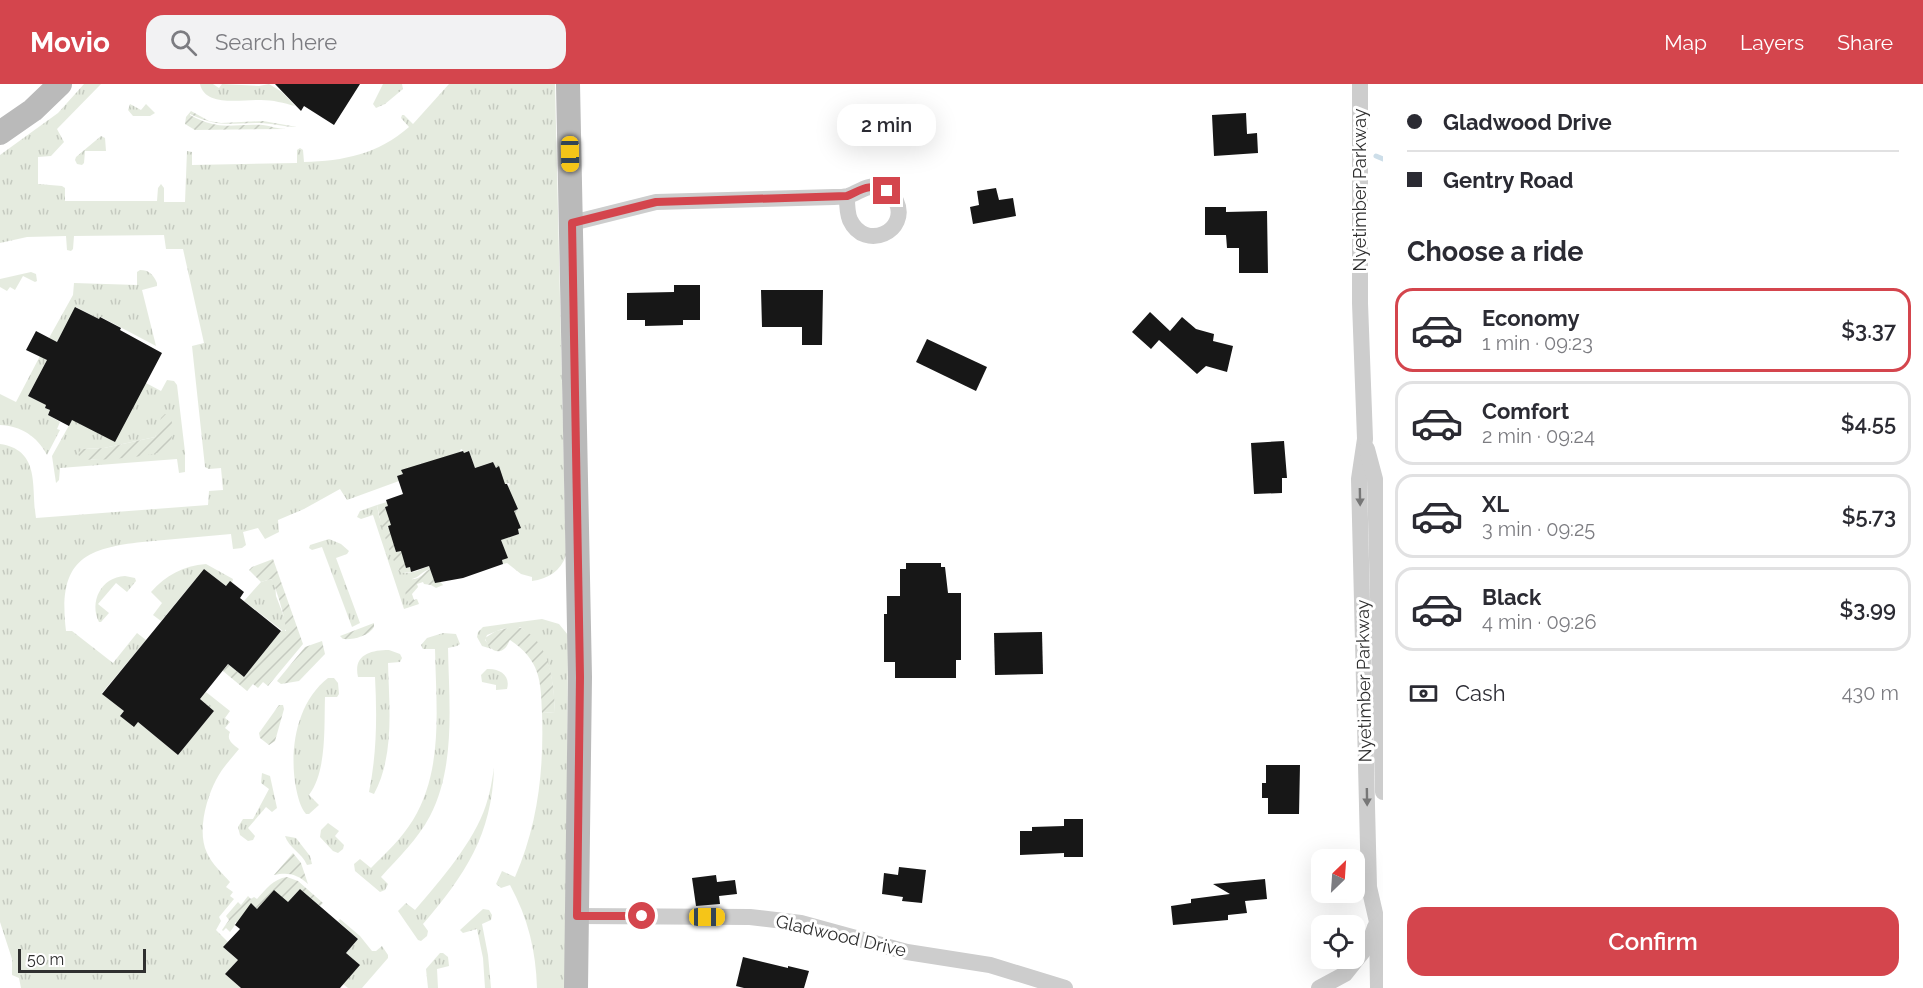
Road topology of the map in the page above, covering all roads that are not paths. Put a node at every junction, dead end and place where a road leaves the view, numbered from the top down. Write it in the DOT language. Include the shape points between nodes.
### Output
graph roads {
  1 [pos="60,84"];
  2 [pos="568,84"];
  3 [pos="1360,84"];
  4 [pos="0,133"];
  5 [pos="847,196"];
  6 [pos="572,223"];
  7 [pos="1365,439"];
  8 [pos="1383,792"];
  9 [pos="1383,903"];
  10 [pos="577,916"];
  11 [pos="1377,922"];
  12 [pos="576,988"];
  13 [pos="1065,988"];
  14 [pos="1318,988"];
  15 [pos="1378,988"];
  1 -- 4 [label="main road" via="33,110"];
  2 -- 6 [label="main road"];
  3 -- 7 [label="street, Nyetimber Parkway" via="1358,168"];
  5 -- 6 [label="street" via="656,202"];
  6 -- 10 [label="main road" via="580,677"];
  7 -- 8 [label="street, Nyetimber Parkway" via="1375,479"];
  7 -- 11 [label="street, Nyetimber Parkway, one-way" via="1359,479 1369,876"];
  9 -- 11 [label="street, Nyetimber Parkway"];
  10 -- 12 [label="main road"];
  10 -- 13 [label="street, Gladwood Drive" via="750,917 801,923 907,952 990,965"];
  11 -- 14 [label="street" via="1369,944 1346,974"];
  11 -- 15 [label="street, Nyetimber Parkway"];
}
